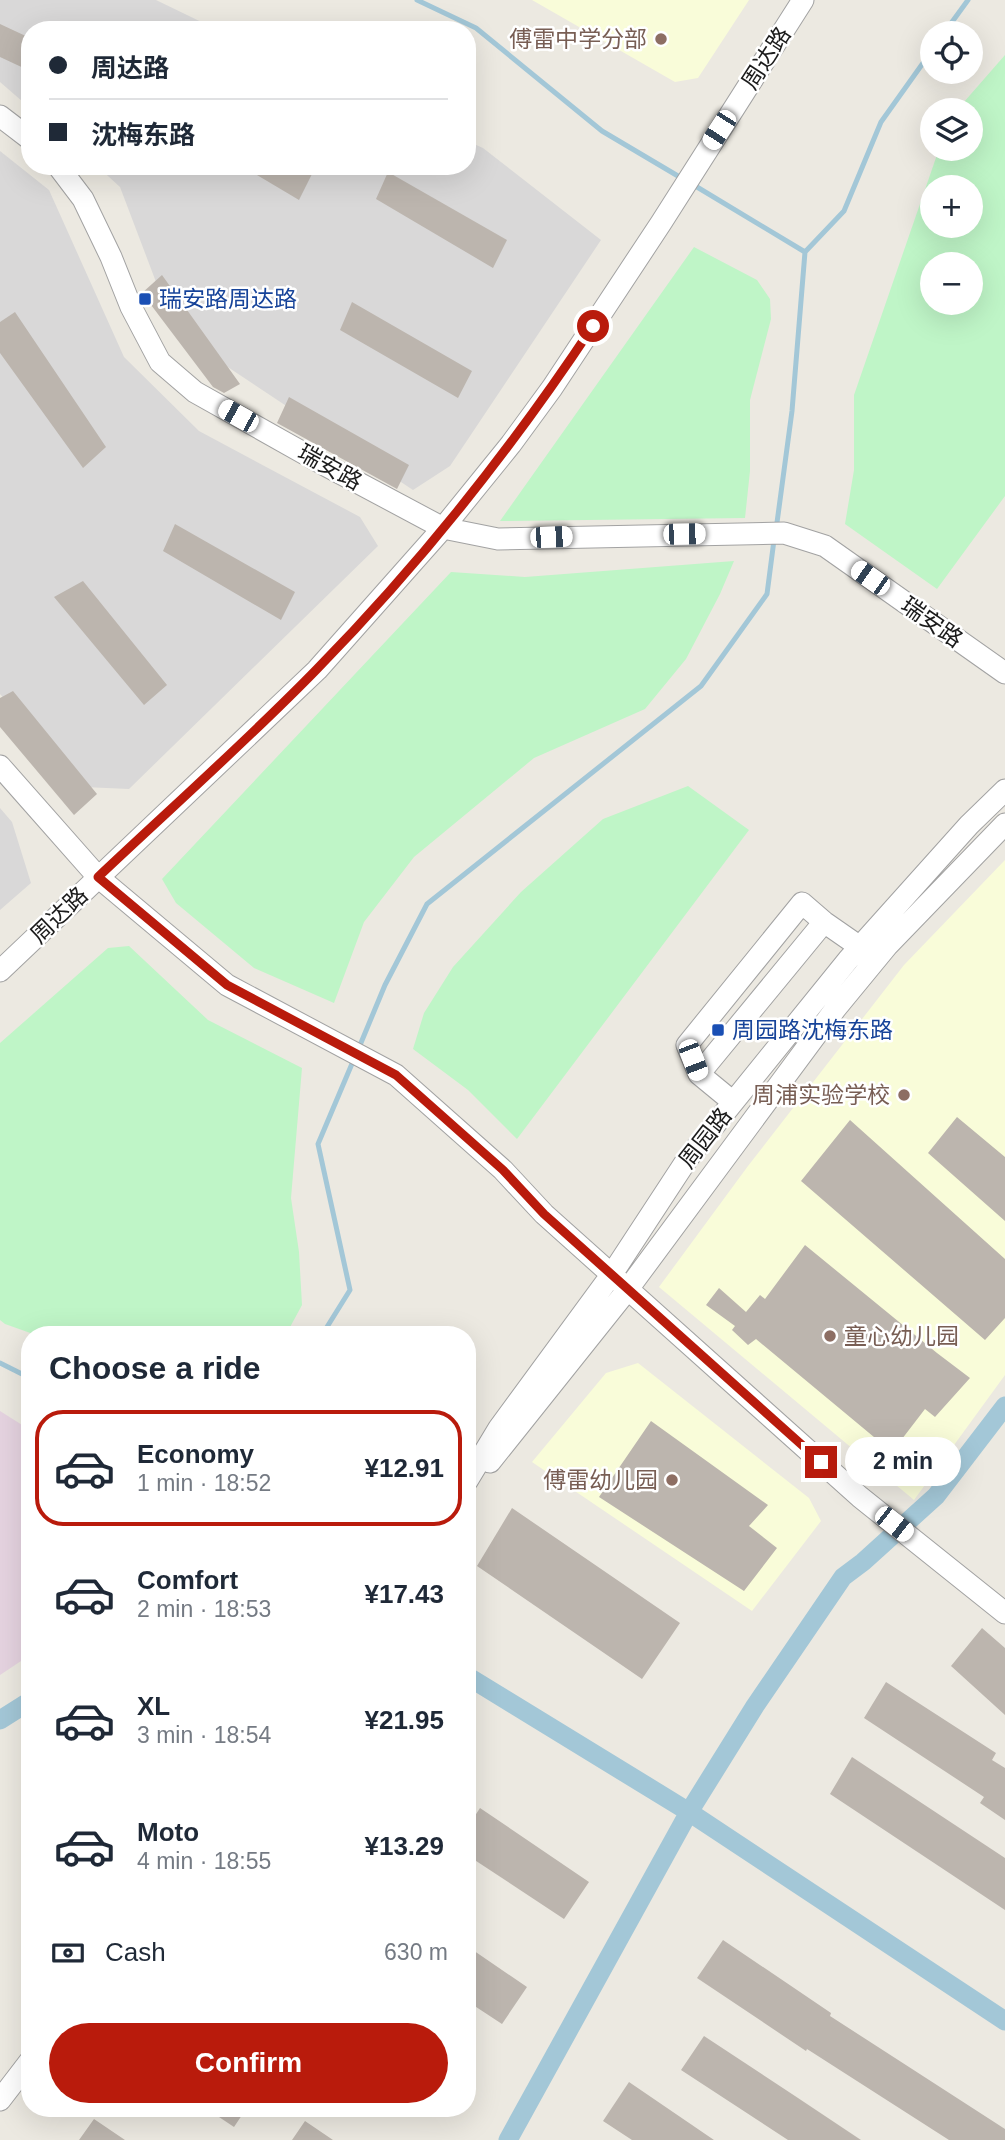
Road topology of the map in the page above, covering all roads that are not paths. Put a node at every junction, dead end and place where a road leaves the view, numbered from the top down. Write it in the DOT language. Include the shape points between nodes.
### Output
graph roads {
  1 [pos="803,0"];
  2 [pos="0,116"];
  3 [pos="21,132"];
  4 [pos="65,175"];
  5 [pos="443,528"];
  6 [pos="1005,674"];
  7 [pos="0,766"];
  8 [pos="1005,790"];
  9 [pos="1005,824"];
  10 [pos="98,877"];
  11 [pos="860,947"];
  12 [pos="0,971"];
  13 [pos="733,1102"];
  14 [pos="620,1281"];
  15 [pos="476,1465"];
  16 [pos="476,1479"];
  17 [pos="1005,1613"];
  18 [pos="21,2073"];
  19 [pos="0,2100"];
  1 -- 5 [label="street, 周达路" via="552,388"];
  2 -- 3 [label="street"];
  4 -- 5 [label="street, 瑞安路" via="83,199 160,362 195,392"];
  5 -- 6 [label="street, 瑞安路" via="498,538 784,533 825,546"];
  5 -- 10 [label="street, 周达路" via="317,670"];
  7 -- 10 [label="street"];
  8 -- 11 [label="street, 周园路"];
  9 -- 14 [label="street, 周园路" via="887,946"];
  10 -- 12 [label="street, 周达路"];
  10 -- 14 [label="street" via="227,985 396,1075"];
  11 -- 13 [label="street, 周园路"];
  11 -- 13 [label="street" via="824,922 699,1074"];
  13 -- 14 [label="street, 周园路" via="688,1158"];
  14 -- 15 [label="street, 周园路" via="499,1428"];
  14 -- 16 [label="street, 周园路" via="521,1425"];
  14 -- 17 [label="street" via="860,1497"];
  18 -- 19 [label="street"];
}
